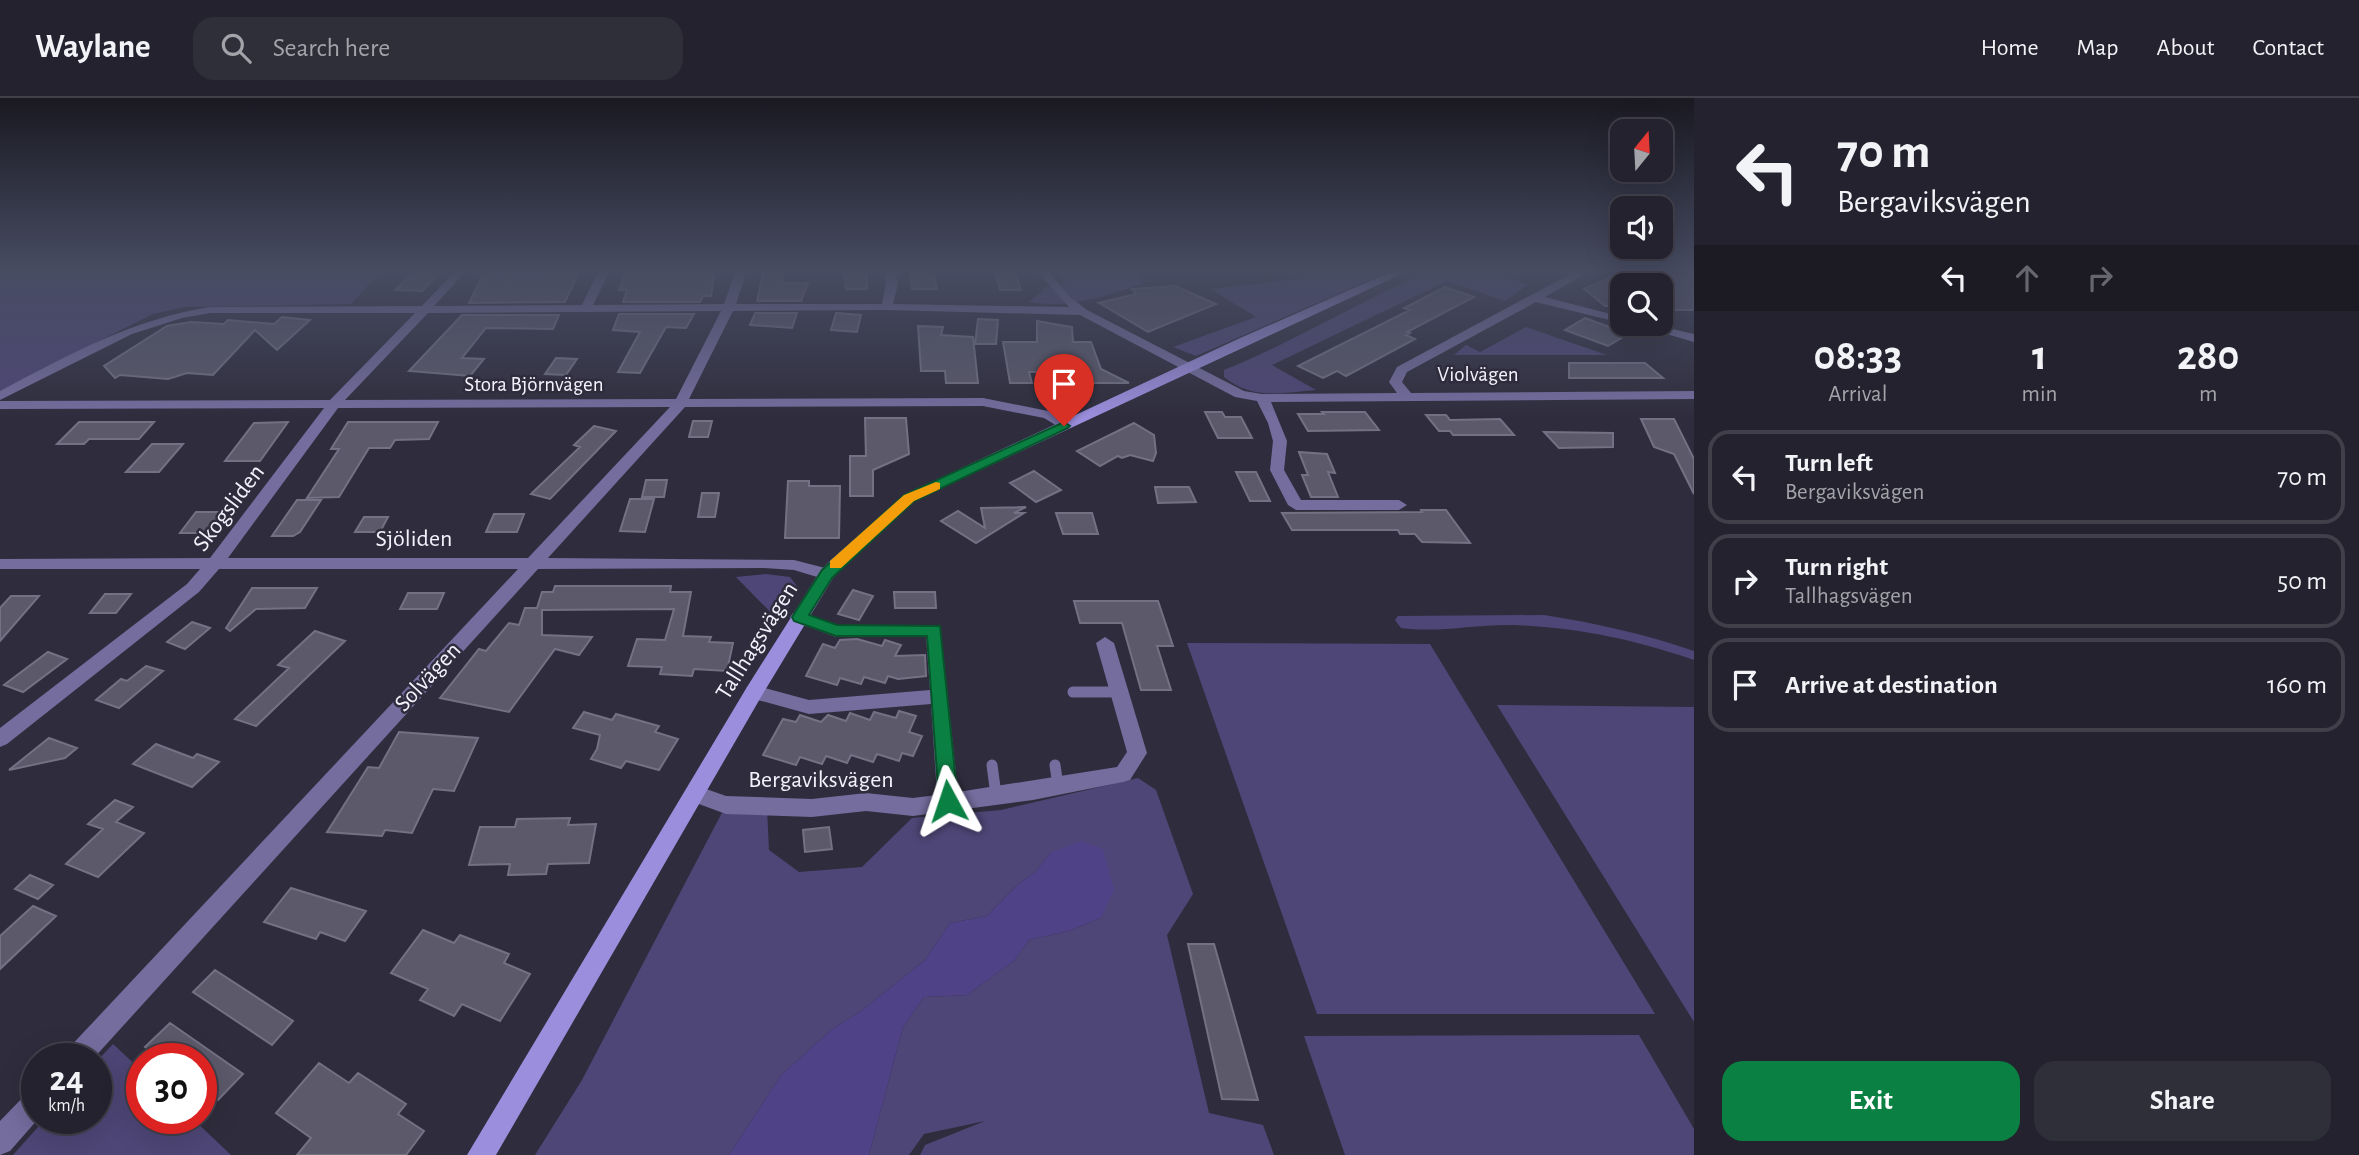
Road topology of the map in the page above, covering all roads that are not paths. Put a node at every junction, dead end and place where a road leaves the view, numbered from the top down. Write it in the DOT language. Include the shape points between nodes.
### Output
graph roads {
  1 [pos="155,319"];
  2 [pos="416,319"];
  3 [pos="723,319"];
  4 [pos="1097,319"];
  5 [pos="1295,319"];
  6 [pos="1495,319"];
  7 [pos="1673,333"];
  8 [pos="1694,338"];
  9 [pos="1189,367"];
  10 [pos="1694,395"];
  11 [pos="0,396"];
  12 [pos="1406,396"];
  13 [pos="1262,398"];
  14 [pos="680,404"];
  15 [pos="0,405"];
  16 [pos="333,405"];
  17 [pos="1064,426"];
  18 [pos="1399,505"];
  19 [pos="533,563"];
  20 [pos="0,564"];
  21 [pos="215,565"];
  22 [pos="827,574"];
  23 [pos="799,617"];
  24 [pos="1105,643"];
  25 [pos="754,692"];
  26 [pos="1073,692"];
  27 [pos="1119,692"];
  28 [pos="940,696"];
  29 [pos="0,739"];
  30 [pos="992,765"];
  31 [pos="1055,765"];
  32 [pos="1058,786"];
  33 [pos="695,794"];
  34 [pos="996,794"];
  35 [pos="948,801"];
  36 [pos="91,1043"];
  37 [pos="21,1118"];
  38 [pos="0,1141"];
  39 [pos="481,1155"];
  1 -- 11 [label="street"];
  2 -- 16 [label="street, Skogsliden"];
  3 -- 14 [label="street, Solvägen"];
  4 -- 9 [label="street, Violvägen"];
  5 -- 9 [label="main road, Tallhagsvägen"];
  6 -- 12 [label="street" via="1402,370 1395,382"];
  7 -- 8 [label="street"];
  9 -- 13 [label="street, Violvägen" via="1240,394"];
  9 -- 17 [label="main road, Tallhagsvägen"];
  10 -- 12 [label="street, Violvägen"];
  12 -- 13 [label="street, Violvägen"];
  13 -- 18 [label="street" via="1280,440 1277,470 1296,505"];
  14 -- 16 [label="street, Stora Björnvägen"];
  14 -- 17 [label="street, Stora Björnvägen" via="983,402 1048,415"];
  14 -- 19 [label="street, Solvägen"];
  15 -- 16 [label="street, Stora Björnvägen"];
  16 -- 21 [label="street, Skogsliden"];
  17 -- 22 [label="main road, Tallhagsvägen" via="909,498"];
  19 -- 21 [label="street, Sjöliden"];
  19 -- 22 [label="street, Sjöliden" via="764,563"];
  19 -- 36 [label="street, Solvägen"];
  20 -- 21 [label="street, Sjöliden"];
  21 -- 29 [label="street, Skogsliden" via="193,588"];
  22 -- 23 [label="main road, Tallhagsvägen"];
  23 -- 25 [label="main road, Tallhagsvägen"];
  23 -- 28 [label="street" via="836,631 934,630"];
  24 -- 27 [label="street"];
  25 -- 28 [label="street" via="809,707"];
  25 -- 33 [label="main road, Tallhagsvägen"];
  26 -- 27 [label="lane"];
  27 -- 32 [label="street, Bergaviksvägen" via="1137,753 1123,774"];
  28 -- 35 [label="street"];
  30 -- 34 [label="lane"];
  31 -- 32 [label="lane"];
  32 -- 34 [label="street, Bergaviksvägen"];
  33 -- 35 [label="street, Bergaviksvägen" via="726,805 767,808 848,802 913,807"];
  33 -- 39 [label="main road, Tallhagsvägen"];
  34 -- 35 [label="street, Bergaviksvägen"];
  37 -- 38 [label="street"];
}
